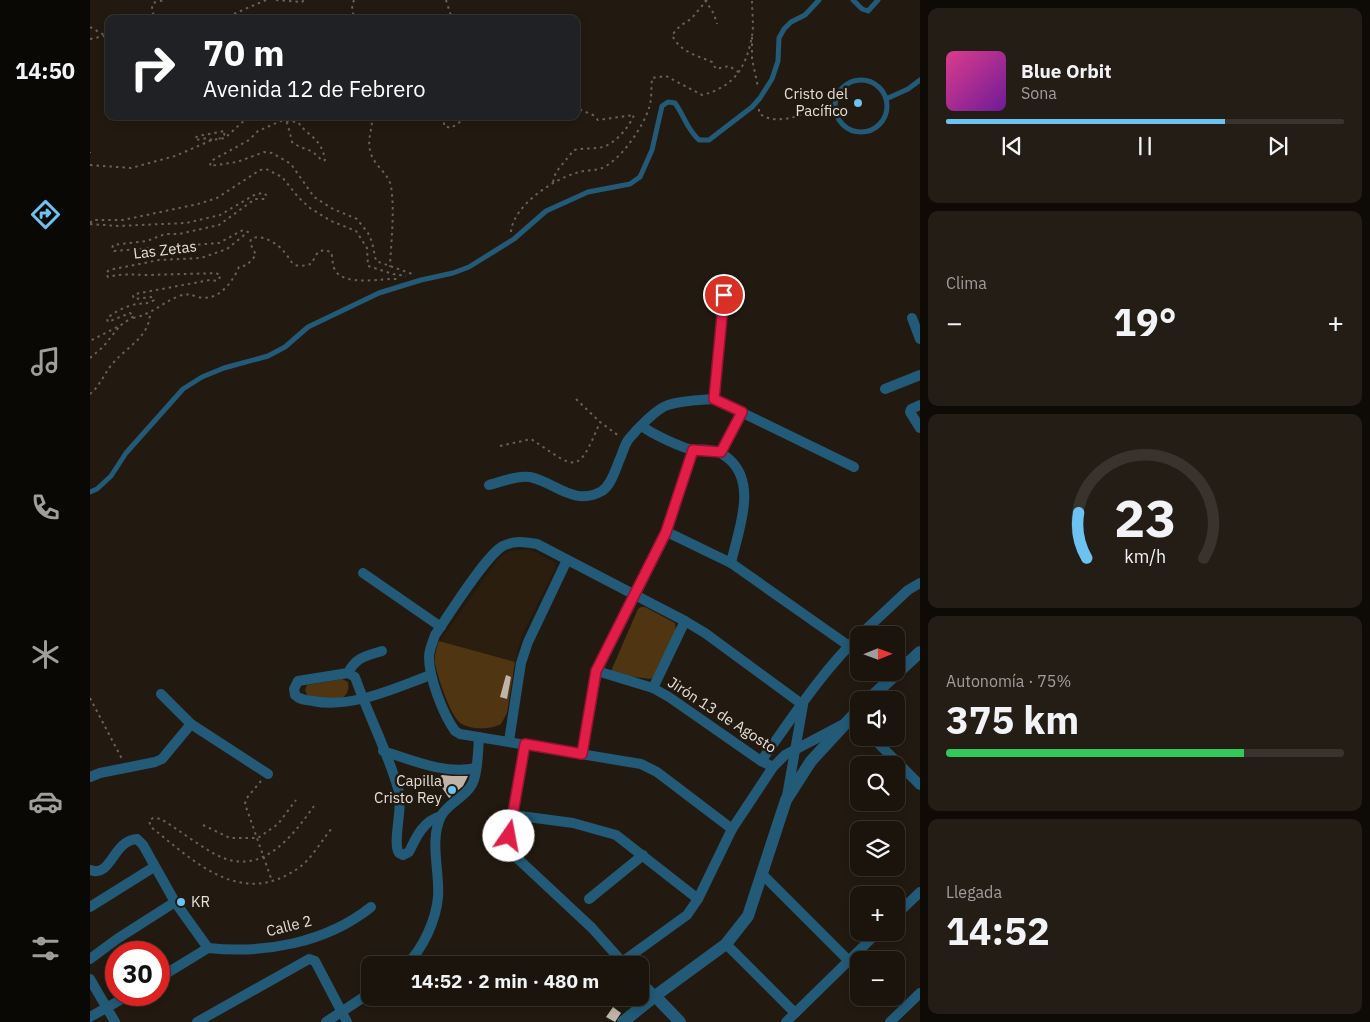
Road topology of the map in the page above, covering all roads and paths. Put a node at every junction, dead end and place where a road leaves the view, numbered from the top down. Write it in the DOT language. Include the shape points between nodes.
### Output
graph roads {
  1 [pos="164,0"];
  2 [pos="266,0"];
  3 [pos="276,0"];
  4 [pos="304,0"];
  5 [pos="354,0"];
  6 [pos="446,0"];
  7 [pos="706,0"];
  8 [pos="752,0"];
  9 [pos="819,0"];
  10 [pos="854,0"];
  11 [pos="878,0"];
  12 [pos="154,15"];
  13 [pos="231,15"];
  14 [pos="353,15"];
  15 [pos="451,15"];
  16 [pos="717,24"];
  17 [pos="90,27"];
  18 [pos="752,35"];
  19 [pos="104,36"];
  20 [pos="90,39"];
  21 [pos="740,73"];
  22 [pos="920,80"];
  23 [pos="760,98"];
  24 [pos="886,99"];
  25 [pos="835,103"];
  26 [pos="580,110"];
  27 [pos="245,120"];
  28 [pos="286,120"];
  29 [pos="372,120"];
  30 [pos="444,120"];
  31 [pos="463,120"];
  32 [pos="219,139"];
  33 [pos="212,140"];
  34 [pos="90,165"];
  35 [pos="552,183"];
  36 [pos="90,223"];
  37 [pos="510,242"];
  38 [pos="390,268"];
  39 [pos="421,280"];
  40 [pos="724,295"];
  41 [pos="150,314"];
  42 [pos="134,318"];
  43 [pos="912,318"];
  44 [pos="121,326"];
  45 [pos="920,339"];
  46 [pos="90,341"];
  47 [pos="90,358"];
  48 [pos="920,375"];
  49 [pos="885,389"];
  50 [pos="90,394"];
  51 [pos="576,399"];
  52 [pos="714,399"];
  53 [pos="920,405"];
  54 [pos="742,412"];
  55 [pos="600,422"];
  56 [pos="642,426"];
  57 [pos="920,428"];
  58 [pos="627,441"];
  59 [pos="500,446"];
  60 [pos="693,450"];
  61 [pos="721,452"];
  62 [pos="854,467"];
  63 [pos="488,485"];
  64 [pos="90,492"];
  65 [pos="666,532"];
  66 [pos="567,560"];
  67 [pos="731,564"];
  68 [pos="363,573"];
  69 [pos="920,580"];
  70 [pos="634,595"];
  71 [pos="685,621"];
  72 [pos="870,626"];
  73 [pos="440,627"];
  74 [pos="848,646"];
  75 [pos="382,651"];
  76 [pos="920,652"];
  77 [pos="596,671"];
  78 [pos="348,673"];
  79 [pos="431,676"];
  80 [pos="653,688"];
  81 [pos="878,691"];
  82 [pos="161,694"];
  83 [pos="90,698"];
  84 [pos="362,699"];
  85 [pos="802,705"];
  86 [pos="850,720"];
  87 [pos="191,724"];
  88 [pos="842,725"];
  89 [pos="479,737"];
  90 [pos="508,741"];
  91 [pos="525,744"];
  92 [pos="882,746"];
  93 [pos="796,748"];
  94 [pos="383,751"];
  95 [pos="582,754"];
  96 [pos="761,761"];
  97 [pos="773,767"];
  98 [pos="127,768"];
  99 [pos="476,768"];
  100 [pos="268,774"];
  101 [pos="90,777"];
  102 [pos="918,778"];
  103 [pos="296,800"];
  104 [pos="786,800"];
  105 [pos="314,806"];
  106 [pos="513,814"];
  107 [pos="442,816"];
  108 [pos="203,825"];
  109 [pos="332,828"];
  110 [pos="732,829"];
  111 [pos="258,838"];
  112 [pos="642,855"];
  113 [pos="265,856"];
  114 [pos="154,867"];
  115 [pos="90,870"];
  116 [pos="763,874"];
  117 [pos="272,881"];
  118 [pos="920,892"];
  119 [pos="589,899"];
  120 [pos="698,899"];
  121 [pos="175,902"];
  122 [pos="905,906"];
  123 [pos="90,907"];
  124 [pos="371,907"];
  125 [pos="869,941"];
  126 [pos="726,944"];
  127 [pos="208,948"];
  128 [pos="414,956"];
  129 [pos="617,956"];
  130 [pos="634,956"];
  131 [pos="90,959"];
  132 [pos="848,962"];
  133 [pos="170,971"];
  134 [pos="90,979"];
  135 [pos="649,991"];
  136 [pos="920,993"];
  137 [pos="654,996"];
  138 [pos="361,999"];
  139 [pos="110,1006"];
  140 [pos="106,1008"];
  141 [pos="342,1012"];
  142 [pos="795,1013"];
  143 [pos="90,1017"];
  144 [pos="115,1022"];
  145 [pos="197,1022"];
  146 [pos="326,1022"];
  147 [pos="347,1022"];
  148 [pos="624,1022"];
  149 [pos="680,1022"];
  150 [pos="786,1022"];
  151 [pos="890,1022"];
  1 -- 12 [label="path" via="153,2 151,8"];
  2 -- 13 [label="path"];
  3 -- 4 [label="path"];
  5 -- 14 [label="path"];
  6 -- 15 [label="path"];
  7 -- 16 [label="path"];
  7 -- 21 [label="path" via="672,35 675,42 682,50 712,62 716,69 729,66"];
  8 -- 18 [label="path"];
  9 -- 23 [label="lane" via="805,15 784,29 779,38 778,61 772,79"];
  10 -- 11 [label="lane" via="862,10 868,11"];
  17 -- 19 [label="path"];
  18 -- 21 [label="path"];
  18 -- 23 [label="path" via="752,59"];
  19 -- 20 [label="path"];
  21 -- 35 [label="path" via="719,91 702,95 666,76 652,78 650,107 626,149 603,168 576,172"];
  22 -- 24 [label="lane" via="908,90"];
  23 -- 25 [label="path" via="759,113 767,119 781,120"];
  23 -- 37 [label="lane" via="709,140 699,140 689,131 682,112 675,103 668,102 662,106 652,150 640,178 630,184 588,192 546,211"];
  24 -- 25 [label="lane" via="876,84 859,80 842,87"];
  24 -- 25 [label="lane" via="884,116 874,128 866,131 843,125"];
  26 -- 35 [label="path" via="598,120 634,115 621,134 604,147 574,150 556,172"];
  27 -- 32 [label="path" via="229,135"];
  28 -- 28 [label="path" via="292,142 324,160 314,136 304,131 298,122"];
  28 -- 38 [label="path" via="258,131 249,140 212,161 210,166 237,162 264,152 291,164 314,197 357,219 372,242 376,261"];
  29 -- 38 [label="path" via="368,139 372,156 390,183 393,203"];
  30 -- 31 [label="path" via="444,126 451,128"];
  32 -- 33 [label="path"];
  32 -- 33 [label="path" via="225,131 195,138"];
  33 -- 34 [label="path" via="175,156 131,168"];
  35 -- 37 [label="path" via="526,204 511,225"];
  36 -- 39 [label="path, Las Zetas" via="93,220 129,219 198,204 217,198 266,169 286,180 310,208 356,231 367,248 368,266"];
  36 -- 42 [label="path, Las Zetas" via="118,226 186,223 220,215 256,194 266,195 265,199 255,199 219,225 113,245 114,251 192,246 218,243 243,230 248,232 227,249 201,258 159,260 109,270 106,273 108,277 122,274 220,275 217,281 135,294 134,299 149,296 154,300 152,303 130,305 111,315 107,321 130,313"];
  37 -- 39 [label="lane" via="469,267"];
  38 -- 39 [label="path" via="413,274"];
  39 -- 41 [label="path" via="354,280 339,275 334,269 331,252 320,251 311,264 301,266 290,261 275,244 255,237 250,241 256,252 253,260 239,267 224,291 210,296 181,296"];
  39 -- 64 [label="lane" via="379,293 308,326 285,347 268,356 224,368 183,389 126,453 111,476"];
  40 -- 52 [label="street"];
  41 -- 42 [label="path"];
  41 -- 50 [label="path" via="150,324 141,337 113,363"];
  42 -- 44 [label="path"];
  43 -- 45 [label="street"];
  44 -- 46 [label="path"];
  44 -- 47 [label="path"];
  48 -- 49 [label="street"];
  51 -- 55 [label="path"];
  52 -- 54 [label="street"];
  52 -- 56 [label="street" via="666,405"];
  53 -- 57 [label="street" via="910,412"];
  54 -- 61 [label="street"];
  54 -- 62 [label="street"];
  55 -- 58 [label="path"];
  55 -- 59 [label="path" via="588,452 574,463 563,461 531,439"];
  56 -- 58 [label="street"];
  56 -- 60 [label="street" via="649,433"];
  58 -- 63 [label="street" via="610,481 596,494 573,495 530,477"];
  60 -- 61 [label="street"];
  60 -- 65 [label="street"];
  61 -- 67 [label="street" via="742,474 744,492"];
  65 -- 67 [label="street"];
  65 -- 70 [label="street"];
  66 -- 70 [label="street"];
  66 -- 73 [label="street" via="537,544 521,541 503,546"];
  66 -- 90 [label="street" via="523,656"];
  67 -- 74 [label="street"];
  68 -- 73 [label="street"];
  69 -- 72 [label="street"];
  70 -- 71 [label="street"];
  70 -- 77 [label="street"];
  71 -- 80 [label="street"];
  71 -- 85 [label="street"];
  73 -- 79 [label="street" via="429,656"];
  74 -- 85 [label="street"];
  75 -- 78 [label="street" via="354,662"];
  76 -- 81 [label="street"];
  77 -- 80 [label="street, Jirón 13 de Agosto"];
  77 -- 95 [label="street"];
  78 -- 84 [label="street" via="355,677"];
  78 -- 84 [label="street" via="298,682 295,695 325,704"];
  79 -- 84 [label="street"];
  79 -- 89 [label="street" via="455,731"];
  80 -- 96 [label="street, Jirón 13 de Agosto"];
  82 -- 87 [label="street"];
  83 -- 98 [label="path"];
  84 -- 94 [label="street"];
  85 -- 93 [label="street"];
  85 -- 96 [label="street"];
  86 -- 88 [label="street"];
  87 -- 98 [label="street" via="162,759"];
  87 -- 100 [label="street"];
  88 -- 93 [label="street"];
  88 -- 104 [label="street" via="810,761"];
  89 -- 90 [label="street"];
  89 -- 99 [label="street"];
  90 -- 91 [label="street"];
  91 -- 95 [label="street"];
  91 -- 106 [label="street"];
  92 -- 102 [label="street"];
  93 -- 97 [label="street"];
  93 -- 104 [label="street"];
  94 -- 99 [label="street" via="445,769"];
  94 -- 107 [label="street" via="399,793 396,848 400,854 409,852 425,825"];
  95 -- 110 [label="street" via="641,764 657,772"];
  96 -- 97 [label="street, Jirón 13 de Agosto"];
  97 -- 110 [label="street"];
  98 -- 101 [label="street"];
  99 -- 107 [label="street" via="472,786"];
  100 -- 111 [label="path" via="245,804"];
  103 -- 111 [label="path" via="278,824"];
  104 -- 116 [label="street"];
  105 -- 113 [label="path" via="296,832"];
  106 -- 112 [label="street" via="600,829 616,835"];
  106 -- 129 [label="street" via="509,847 516,857 592,928"];
  107 -- 128 [label="street" via="435,852 438,897 428,931"];
  108 -- 111 [label="path" via="230,838"];
  109 -- 117 [label="path" via="302,866"];
  110 -- 120 [label="street"];
  111 -- 113 [label="path"];
  112 -- 119 [label="street"];
  112 -- 120 [label="street"];
  113 -- 117 [label="path"];
  113 -- 117 [label="path" via="242,863 224,858 161,818 149,821 191,860 218,877 259,884"];
  114 -- 115 [label="street" via="143,845 137,840 129,840 123,843 107,866 101,870"];
  114 -- 121 [label="street"];
  114 -- 123 [label="street"];
  116 -- 126 [label="street" via="748,916"];
  116 -- 132 [label="street"];
  118 -- 122 [label="street"];
  120 -- 130 [label="street" via="687,915"];
  121 -- 127 [label="street"];
  121 -- 131 [label="street"];
  124 -- 127 [label="street, Calle 2" via="342,925 302,942 256,950"];
  125 -- 132 [label="street"];
  126 -- 137 [label="street"];
  126 -- 142 [label="street"];
  127 -- 133 [label="street"];
  132 -- 142 [label="street"];
  134 -- 140 [label="street"];
  135 -- 137 [label="street"];
  136 -- 151 [label="street"];
  137 -- 148 [label="street"];
  137 -- 149 [label="street"];
  138 -- 141 [label="street"];
  139 -- 140 [label="street"];
  140 -- 143 [label="street"];
  140 -- 144 [label="street"];
  141 -- 145 [label="street" via="316,961 310,959"];
  141 -- 146 [label="street"];
  141 -- 147 [label="street"];
  142 -- 150 [label="street"];
}
